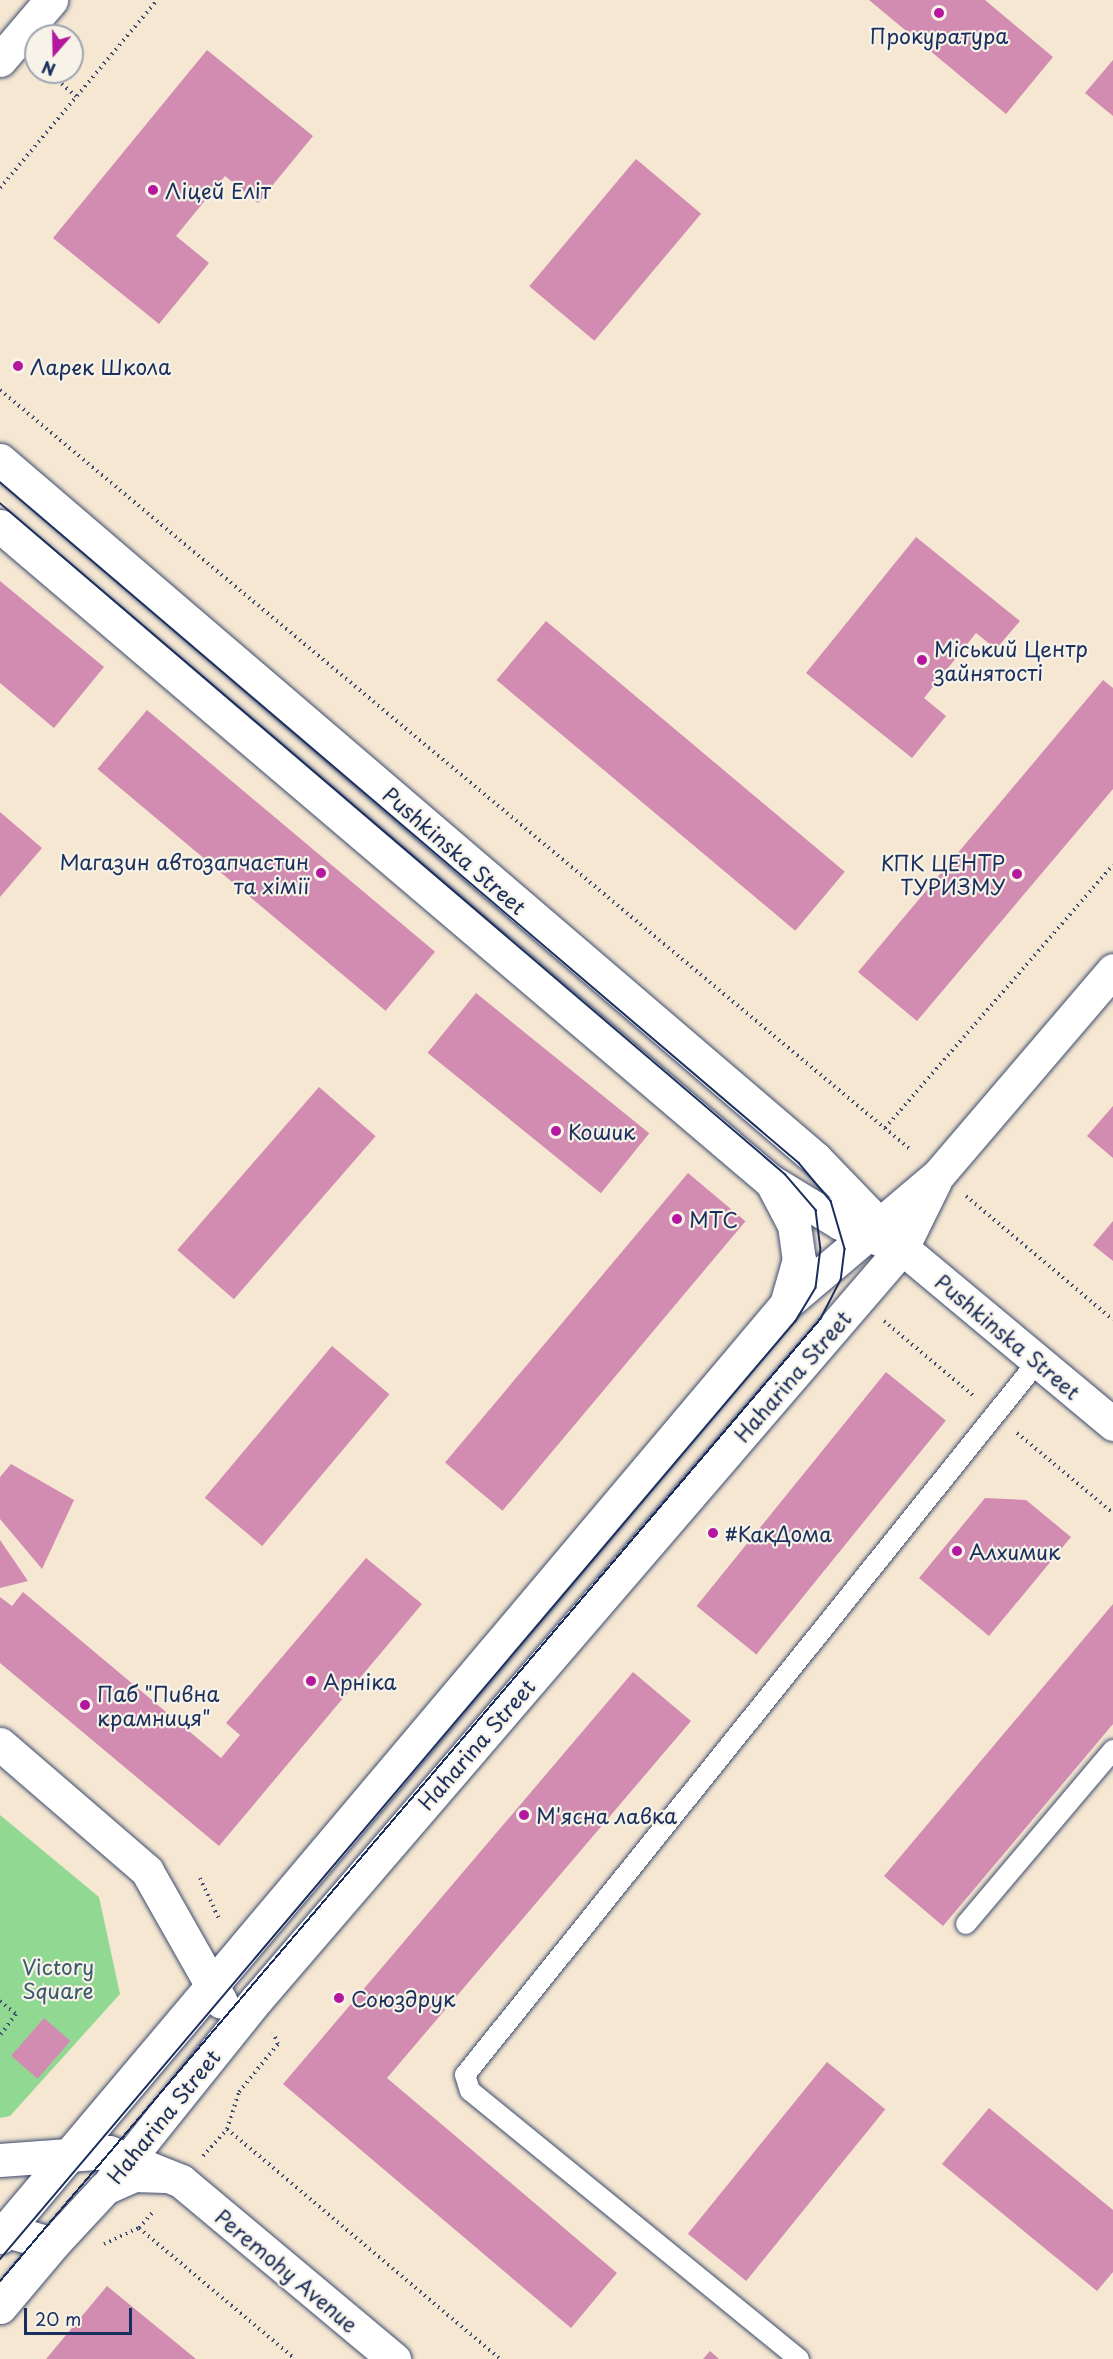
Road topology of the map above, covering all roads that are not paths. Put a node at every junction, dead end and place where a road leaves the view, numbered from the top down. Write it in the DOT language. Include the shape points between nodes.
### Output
graph roads {
  1 [pos="51,0"];
  2 [pos="0,60"];
  3 [pos="0,460"];
  4 [pos="0,526"];
  5 [pos="1113,970"];
  6 [pos="939,1173"];
  7 [pos="769,1180"];
  8 [pos="871,1227"];
  9 [pos="902,1248"];
  10 [pos="787,1303"];
  11 [pos="1038,1361"];
  12 [pos="1113,1424"];
  13 [pos="0,1744"];
  14 [pos="1113,1750"];
  15 [pos="966,1924"];
  16 [pos="213,1984"];
  17 [pos="234,2028"];
  18 [pos="70,2153"];
  19 [pos="129,2158"];
  20 [pos="0,2160"];
  21 [pos="181,2181"];
  22 [pos="105,2188"];
  23 [pos="2,2232"];
  24 [pos="53,2244"];
  25 [pos="0,2307"];
  26 [pos="394,2359"];
  27 [pos="799,2359"];
  1 -- 2 [label="street"];
  3 -- 8 [label="street, Pushkinska Street" via="816,1159"];
  4 -- 7 [label="street, Pushkinska Street"];
  5 -- 6 [label="street, Haharina Street"];
  6 -- 8 [label="street, Haharina Street"];
  6 -- 9 [label="street, Haharina Street"];
  7 -- 8 [label="street, Pushkinska Street"];
  7 -- 10 [label="street" via="785,1199 799,1259"];
  8 -- 9 [label="street, Pushkinska Street"];
  8 -- 10 [label="street, Haharina Street"];
  9 -- 11 [label="street, Pushkinska Street"];
  9 -- 17 [label="street, Haharina Street"];
  10 -- 16 [label="street, Haharina Street"];
  11 -- 12 [label="street, Pushkinska Street"];
  11 -- 27 [label="lane" via="465,2075 470,2091"];
  13 -- 16 [label="street" via="147,1871"];
  14 -- 15 [label="lane"];
  16 -- 17 [label="street"];
  16 -- 18 [label="street, Haharina Street"];
  17 -- 19 [label="street, Haharina Street"];
  18 -- 19 [label="street, Peremohy Avenue"];
  18 -- 20 [label="street, Peremohy Avenue"];
  18 -- 23 [label="street, Haharina Street"];
  19 -- 21 [label="street, Peremohy Avenue"];
  19 -- 22 [label="street, Haharina Street"];
  21 -- 22 [label="street" via="134,2175"];
  21 -- 26 [label="street, Peremohy Avenue"];
  22 -- 24 [label="street, Haharina Street"];
  23 -- 24 [label="street"];
  24 -- 25 [label="street, Haharina Street"];
}
